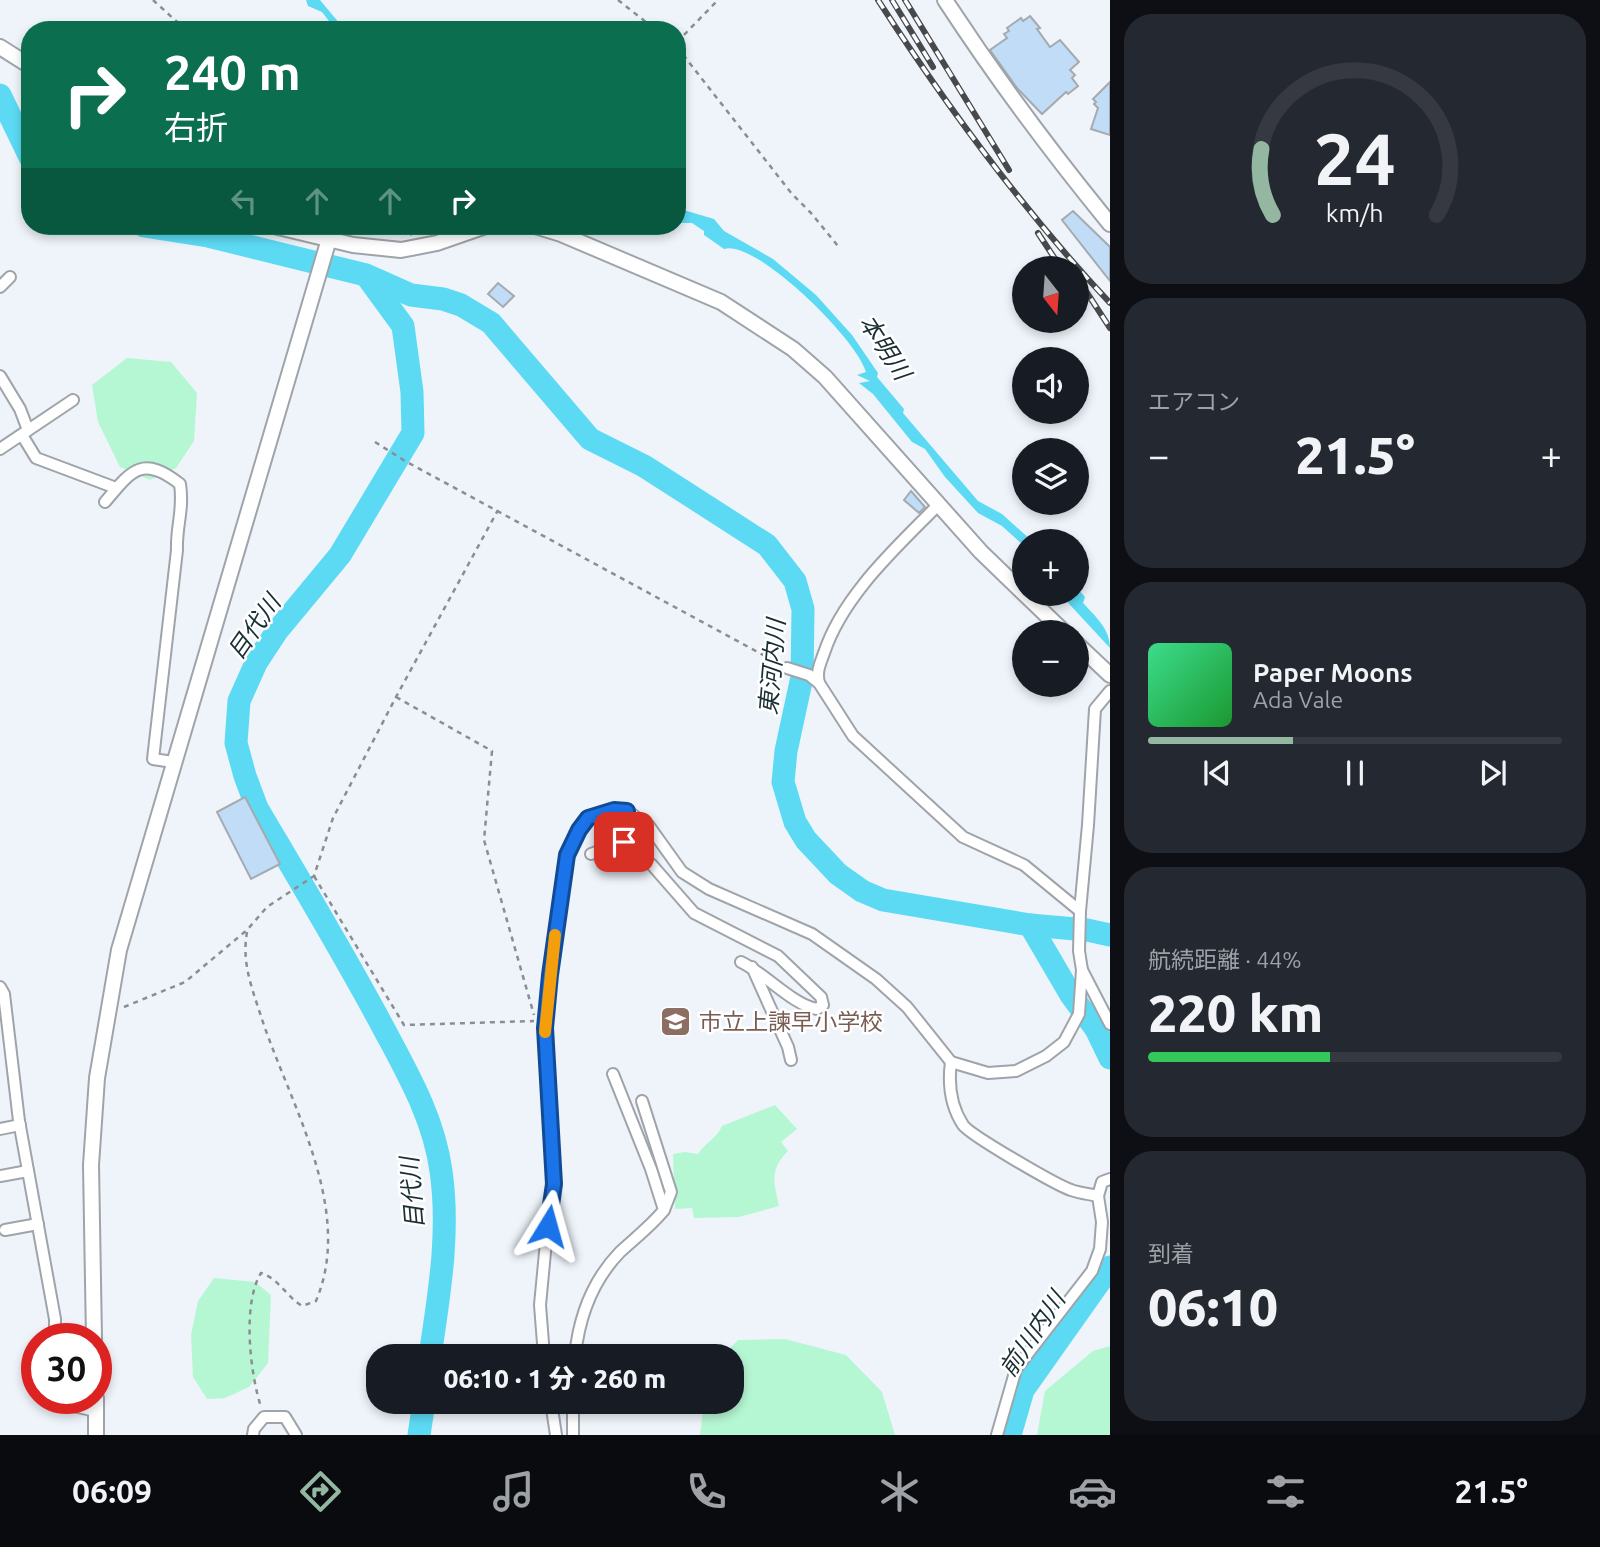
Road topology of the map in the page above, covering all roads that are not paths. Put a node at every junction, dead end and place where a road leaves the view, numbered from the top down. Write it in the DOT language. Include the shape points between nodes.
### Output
graph roads {
  1 [pos="945,0"];
  2 [pos="0,47"];
  3 [pos="21,60"];
  4 [pos="1110,224"];
  5 [pos="301,235"];
  6 [pos="460,235"];
  7 [pos="563,235"];
  8 [pos="328,244"];
  9 [pos="10,277"];
  10 [pos="0,287"];
  11 [pos="0,376"];
  12 [pos="73,400"];
  13 [pos="25,432"];
  14 [pos="0,449"];
  15 [pos="116,488"];
  16 [pos="104,502"];
  17 [pos="938,505"];
  18 [pos="1052,620"];
  19 [pos="1089,655"];
  20 [pos="787,668"];
  21 [pos="1110,675"];
  22 [pos="819,684"];
  23 [pos="1110,691"];
  24 [pos="173,762"];
  25 [pos="627,811"];
  26 [pos="624,842"];
  27 [pos="590,854"];
  28 [pos="1079,915"];
  29 [pos="741,962"];
  30 [pos="752,967"];
  31 [pos="1082,970"];
  32 [pos="0,987"];
  33 [pos="1110,1024"];
  34 [pos="791,1060"];
  35 [pos="951,1062"];
  36 [pos="613,1074"];
  37 [pos="642,1101"];
  38 [pos="20,1125"];
  39 [pos="0,1129"];
  40 [pos="28,1171"];
  41 [pos="0,1176"];
  42 [pos="1106,1180"];
  43 [pos="1098,1196"];
  44 [pos="664,1210"];
  45 [pos="38,1224"];
  46 [pos="5,1230"];
  47 [pos="55,1323"];
  48 [pos="94,1323"];
  49 [pos="543,1344"];
  50 [pos="577,1344"];
  51 [pos="96,1414"];
  52 [pos="553,1414"];
  53 [pos="573,1414"];
  54 [pos="96,1435"];
  55 [pos="253,1435"];
  56 [pos="296,1435"];
  57 [pos="556,1435"];
  58 [pos="573,1435"];
  59 [pos="997,1435"];
  1 -- 4 [label="street" via="1012,98"];
  2 -- 3 [label="street"];
  5 -- 8 [label="street"];
  6 -- 8 [label="street" via="401,250"];
  7 -- 17 [label="street" via="711,298 793,349 833,386"];
  8 -- 24 [label="street"];
  9 -- 10 [label="street"];
  11 -- 13 [label="street" via="20,409"];
  12 -- 13 [label="street"];
  13 -- 14 [label="street"];
  13 -- 15 [label="street" via="36,458"];
  15 -- 16 [label="street"];
  15 -- 24 [label="street" via="141,468 155,468 180,484 182,516 153,759"];
  17 -- 18 [label="street"];
  17 -- 22 [label="street" via="845,608 829,638 817,675"];
  19 -- 21 [label="street"];
  20 -- 22 [label="street" via="809,675"];
  22 -- 28 [label="street" via="853,736 963,837 1024,865"];
  23 -- 28 [label="street" via="1095,709"];
  24 -- 48 [label="street" via="119,950 97,1078 91,1165"];
  25 -- 26 [label="street"];
  25 -- 35 [label="street" via="649,826 682,872 709,889 813,934 876,979 907,1007"];
  25 -- 49 [label="street" via="588,818 567,855 545,1028 554,1184 540,1305"];
  26 -- 27 [label="street"];
  26 -- 30 [label="street" via="652,865 694,913 778,956 823,1004 817,1009 804,1007"];
  28 -- 31 [label="street"];
  29 -- 30 [label="street"];
  30 -- 34 [label="street"];
  31 -- 33 [label="street"];
  31 -- 35 [label="street" via="1079,1014 1064,1042 1046,1056 1016,1071 988,1073"];
  32 -- 38 [label="street" via="5,994"];
  35 -- 43 [label="street" via="948,1083 965,1128 1072,1191"];
  36 -- 44 [label="street"];
  37 -- 44 [label="street" via="671,1192"];
  38 -- 39 [label="street"];
  38 -- 40 [label="street"];
  40 -- 41 [label="street"];
  40 -- 45 [label="street"];
  42 -- 43 [label="street"];
  43 -- 59 [label="street" via="1100,1249 1092,1271 1016,1369"];
  44 -- 50 [label="street" via="599,1279 584,1307"];
  45 -- 46 [label="street"];
  45 -- 47 [label="street"];
  51 -- 54 [label="street"];
  52 -- 57 [label="street"];
  53 -- 58 [label="street"];
  55 -- 56 [label="street" via="264,1417 285,1417"];
}
